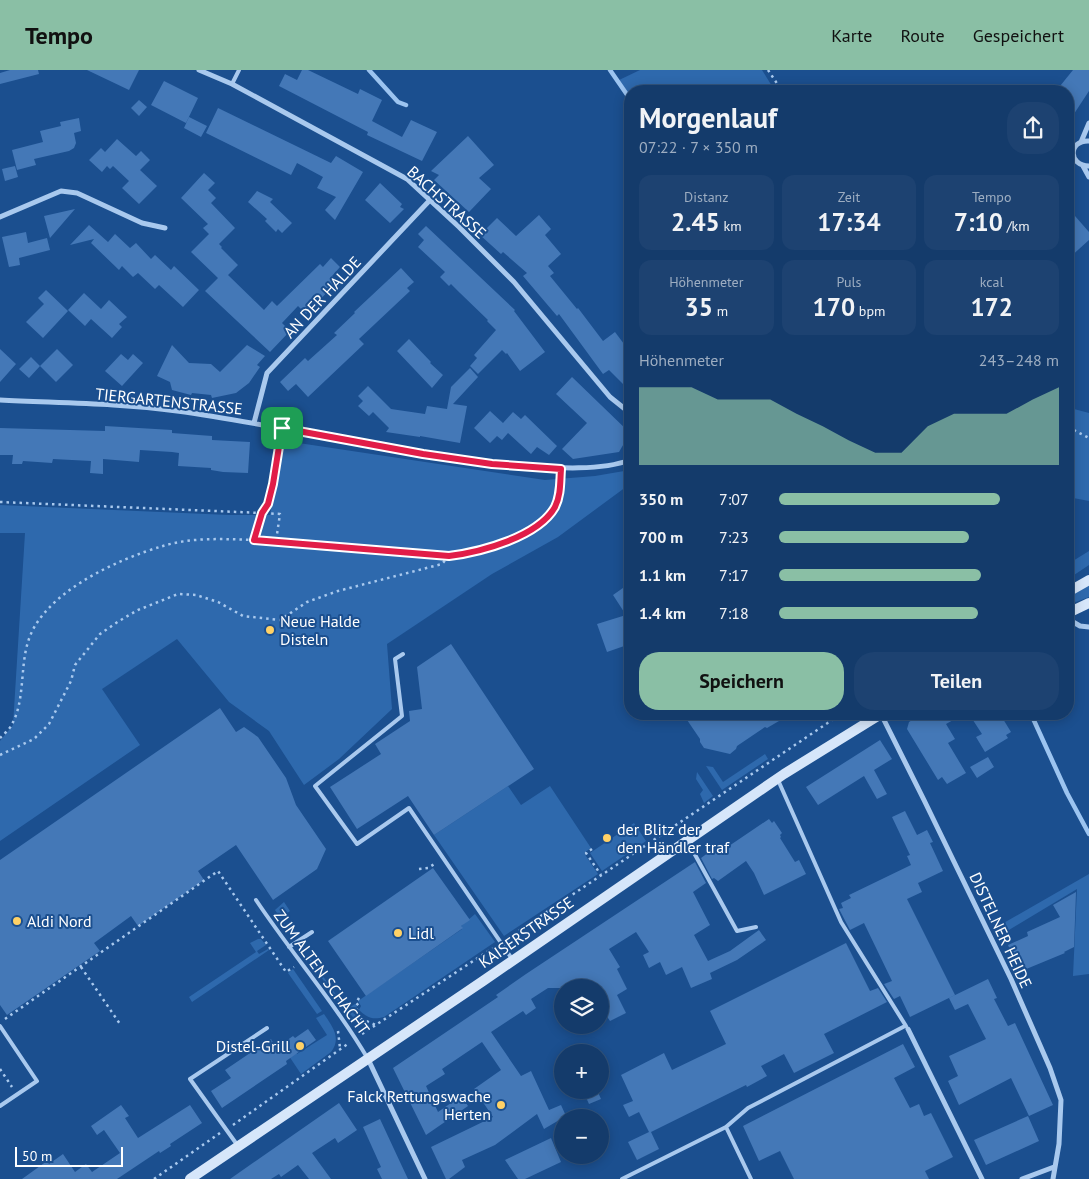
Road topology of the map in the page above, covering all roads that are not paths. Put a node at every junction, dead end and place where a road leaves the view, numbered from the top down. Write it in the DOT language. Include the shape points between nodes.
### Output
graph roads {
  1 [pos="200,70"];
  2 [pos="238,70"];
  3 [pos="232,84"];
  4 [pos="1089,123"];
  5 [pos="1089,141"];
  6 [pos="1078,144"];
  7 [pos="1074,147"];
  8 [pos="1074,150"];
  9 [pos="1074,157"];
  10 [pos="1082,166"];
  11 [pos="1089,166"];
  12 [pos="1089,176"];
  13 [pos="430,200"];
  14 [pos="0,217"];
  15 [pos="165,228"];
  16 [pos="0,400"];
  17 [pos="624,408"];
  18 [pos="254,423"];
  19 [pos="624,461"];
  20 [pos="1089,580"];
  21 [pos="1074,589"];
  22 [pos="1089,603"];
  23 [pos="1074,610"];
  24 [pos="1074,622"];
  25 [pos="1089,627"];
  26 [pos="403,654"];
  27 [pos="871,720"];
  28 [pos="884,720"];
  29 [pos="777,778"];
  30 [pos="687,840"];
  31 [pos="256,900"];
  32 [pos="756,927"];
  33 [pos="312,932"];
  34 [pos="289,947"];
  35 [pos="512,959"];
  36 [pos="0,1024"];
  37 [pos="268,1028"];
  38 [pos="907,1028"];
  39 [pos="368,1058"];
  40 [pos="0,1106"];
  41 [pos="726,1127"];
  42 [pos="238,1146"];
  43 [pos="1054,1167"];
  44 [pos="190,1179"];
  45 [pos="425,1179"];
  46 [pos="622,1179"];
  47 [pos="751,1179"];
  48 [pos="982,1179"];
  49 [pos="1022,1179"];
  50 [pos="1053,1179"];
  1 -- 3 [label="street, BACHSTRASSE"];
  2 -- 3 [label="lane"];
  3 -- 13 [label="street, BACHSTRASSE" via="407,179"];
  4 -- 6 [label="street"];
  5 -- 6 [label="street"];
  6 -- 7 [label="street"];
  6 -- 8 [label="street"];
  9 -- 10 [label="street"];
  10 -- 11 [label="street"];
  10 -- 12 [label="street"];
  13 -- 17 [label="street, BACHSTRASSE" via="514,282 610,397"];
  13 -- 18 [label="street, AN DER HALDE" via="268,373"];
  14 -- 15 [label="street" via="61,191 77,193 142,223"];
  16 -- 18 [label="street, TIERGARTENSTRASSE" via="176,411"];
  18 -- 19 [label="street, TIERGARTENSTRASSE" via="492,464 561,469"];
  20 -- 21 [label="main road"];
  22 -- 23 [label="main road"];
  24 -- 25 [label="street"];
  26 -- 35 [label="lane" via="395,659 402,716 314,786 357,844 409,808"];
  27 -- 29 [label="main road, KAISERSTRASSE"];
  28 -- 43 [label="street, DISTELNER HEIDE" via="1011,979 1050,1068 1061,1100 1060,1144"];
  29 -- 30 [label="main road, KAISERSTRASSE"];
  29 -- 38 [label="lane" via="841,922"];
  30 -- 32 [label="lane" via="737,931"];
  30 -- 35 [label="main road, KAISERSTRASSE"];
  31 -- 34 [label="lane, ZUM ALTEN SCHACHT"];
  33 -- 34 [label="lane"];
  34 -- 39 [label="lane, ZUM ALTEN SCHACHT"];
  35 -- 39 [label="main road, KAISERSTRASSE"];
  36 -- 40 [label="lane" via="37,1080"];
  37 -- 42 [label="lane" via="190,1079"];
  38 -- 41 [label="lane" via="748,1108"];
  38 -- 48 [label="street"];
  39 -- 42 [label="main road, KAISERSTRASSE"];
  39 -- 45 [label="street"];
  41 -- 46 [label="lane"];
  41 -- 47 [label="lane"];
  42 -- 44 [label="main road, KAISERSTRASSE"];
  43 -- 49 [label="street"];
  43 -- 50 [label="street, DISTELNER HEIDE"];
}
